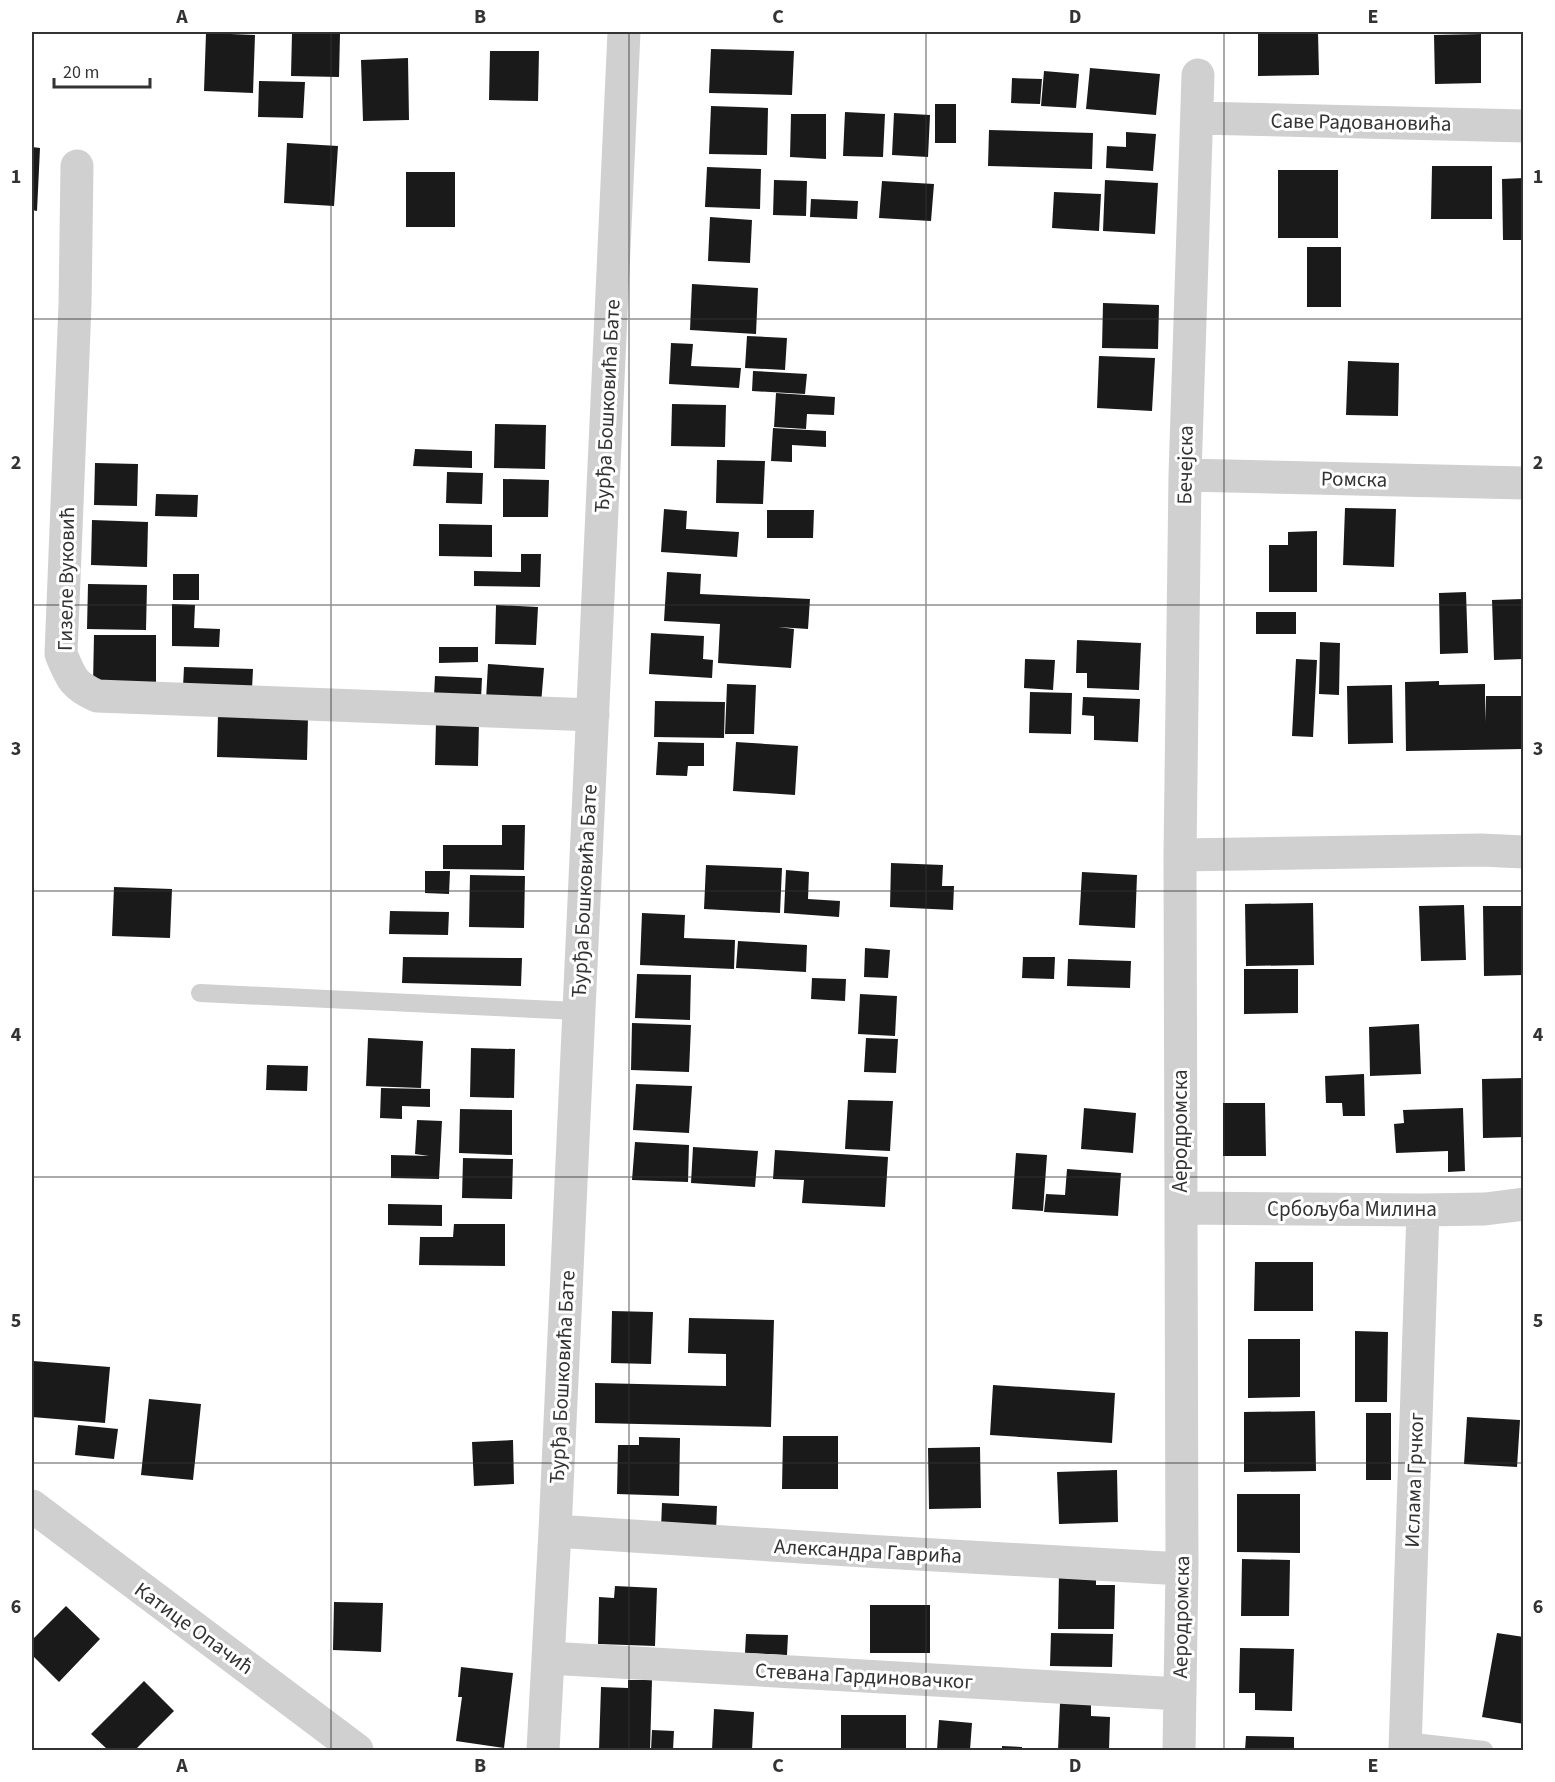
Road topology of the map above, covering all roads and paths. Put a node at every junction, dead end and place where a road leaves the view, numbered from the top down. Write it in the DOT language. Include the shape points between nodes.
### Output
graph roads {
  1 [pos="624,32"];
  2 [pos="1198,75"];
  3 [pos="1197,118"];
  4 [pos="1524,126"];
  5 [pos="77,166"];
  6 [pos="1185,475"];
  7 [pos="1524,483"];
  8 [pos="593,715"];
  9 [pos="1524,852"];
  10 [pos="1180,855"];
  11 [pos="200,993"];
  12 [pos="578,1011"];
  13 [pos="1524,1204"];
  14 [pos="1180,1209"];
  15 [pos="1423,1210"];
  16 [pos="32,1506"];
  17 [pos="555,1531"];
  18 [pos="1182,1569"];
  19 [pos="548,1658"];
  20 [pos="1180,1694"];
  21 [pos="1405,1746"];
  22 [pos="357,1750"];
  23 [pos="543,1750"];
  24 [pos="1179,1750"];
  25 [pos="1484,1750"];
  1 -- 8 [label="street, Ђурђа Бошковића Бате"];
  2 -- 3 [label="street, Бечејска"];
  3 -- 4 [label="street, Саве Радовановића"];
  3 -- 6 [label="street, Бечејска"];
  5 -- 8 [label="street, Гизеле Вуковић" via="61,654 76,683 97,696"];
  6 -- 7 [label="street, Ромска"];
  6 -- 10 [label="street, Бечејска"];
  8 -- 12 [label="street, Ђурђа Бошковића Бате"];
  9 -- 10 [label="street"];
  10 -- 14 [label="street, Аеродромска"];
  11 -- 12 [label="lane"];
  12 -- 17 [label="street, Ђурђа Бошковића Бате"];
  13 -- 15 [label="street, Србољуба Милина"];
  14 -- 15 [label="street, Србољуба Милина"];
  14 -- 18 [label="street, Аеродромска"];
  15 -- 21 [label="street, Ислама Грчког"];
  16 -- 22 [label="street, Катице Опачић"];
  17 -- 18 [label="street, Александра Гаврића"];
  17 -- 19 [label="street, Ђурђа Бошковића Бате"];
  18 -- 20 [label="street, Аеродромска"];
  19 -- 20 [label="street, Стевана Гардиновачког"];
  19 -- 23 [label="street, Ђурђа Бошковића Бате"];
  20 -- 24 [label="street, Аеродромска"];
  21 -- 25 [label="lane"];
}
